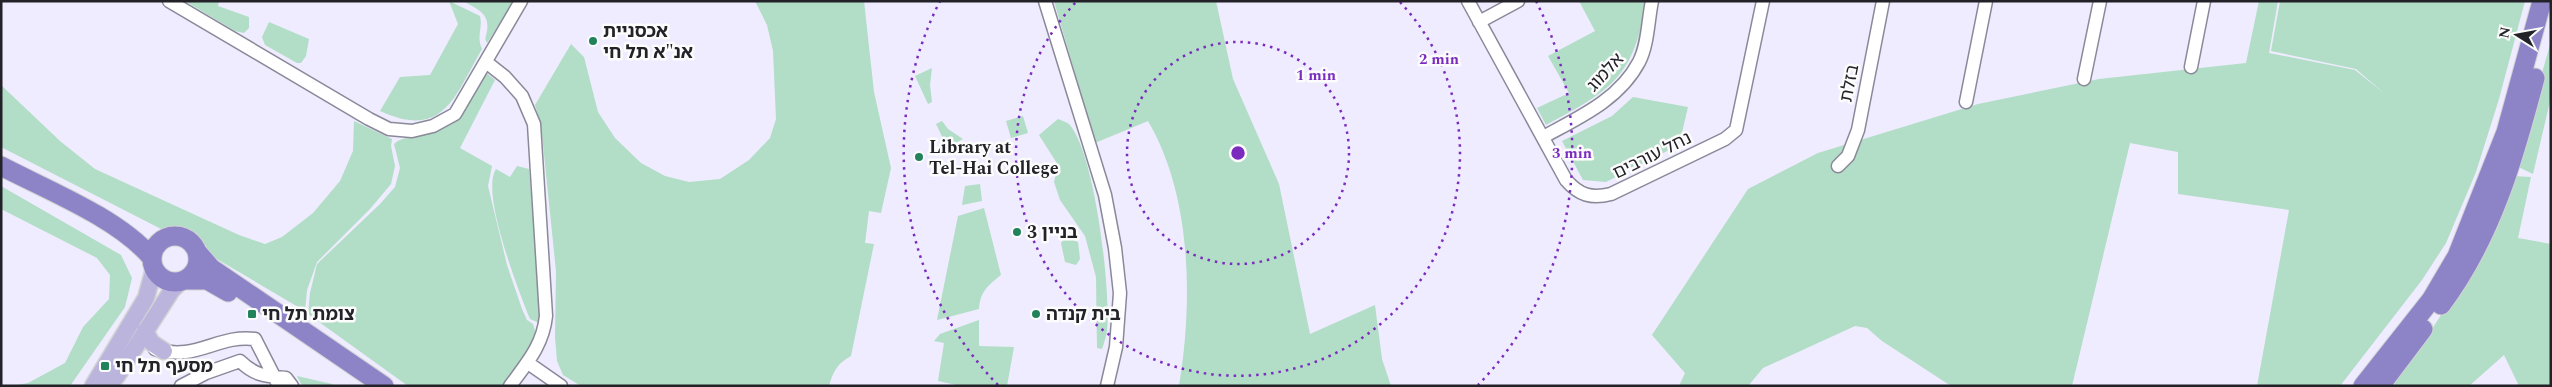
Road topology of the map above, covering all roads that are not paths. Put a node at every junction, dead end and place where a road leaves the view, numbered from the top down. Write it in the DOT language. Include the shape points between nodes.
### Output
graph roads {
  1 [pos="169,1"];
  2 [pos="521,1"];
  3 [pos="1045,1"];
  4 [pos="1468,1"];
  5 [pos="1518,1"];
  6 [pos="1652,1"];
  7 [pos="1763,1"];
  8 [pos="1883,1"];
  9 [pos="1986,1"];
  10 [pos="2100,1"];
  11 [pos="2204,1"];
  12 [pos="2542,1"];
  13 [pos="2551,10"];
  14 [pos="1479,22"];
  15 [pos="486,62"];
  16 [pos="2191,67"];
  17 [pos="2084,79"];
  18 [pos="1966,102"];
  19 [pos="1543,137"];
  20 [pos="1,166"];
  21 [pos="1838,166"];
  22 [pos="114,225"];
  23 [pos="165,238"];
  24 [pos="198,253"];
  25 [pos="152,263"];
  26 [pos="182,281"];
  27 [pos="129,328"];
  28 [pos="143,336"];
  29 [pos="164,351"];
  30 [pos="528,363"];
  31 [pos="277,381"];
  32 [pos="93,386"];
  33 [pos="108,386"];
  34 [pos="181,386"];
  35 [pos="292,386"];
  36 [pos="370,386"];
  37 [pos="384,386"];
  38 [pos="510,386"];
  39 [pos="561,386"];
  40 [pos="1107,386"];
  41 [pos="2363,386"];
  42 [pos="2380,386"];
  1 -- 15 [label="street" via="389,129 423,129 455,114"];
  2 -- 15 [label="street"];
  3 -- 40 [label="street" via="1105,195 1115,248 1120,293 1116,347"];
  4 -- 14 [label="street, נחל עורבים"];
  5 -- 14 [label="street"];
  6 -- 19 [label="street, אלמוג" via="1642,54 1626,81 1591,111"];
  7 -- 19 [label="street, נחל עורבים" via="1740,120 1731,136 1599,197 1575,190 1566,180"];
  8 -- 21 [label="street, בזלת" via="1858,130 1848,156"];
  9 -- 18 [label="street"];
  10 -- 17 [label="street"];
  11 -- 16 [label="street"];
  12 -- 41 [label="highway" via="2506,132 2457,256 2431,300"];
  13 -- 42 [label="highway" via="2519,139 2474,256"];
  14 -- 19 [label="street, נחל עורבים"];
  15 -- 30 [label="street" via="513,85 526,102 534,124 546,316 542,340"];
  20 -- 22 [label="highway"];
  22 -- 23 [label="highway"];
  22 -- 25 [label="highway" via="134,239"];
  23 -- 24 [label="highway" via="183,236"];
  23 -- 25 [label="highway" via="156,244"];
  24 -- 26 [label="highway" via="197,267"];
  24 -- 37 [label="highway" via="211,268"];
  25 -- 26 [label="highway" via="164,280"];
  25 -- 27 [label="main road" via="146,298"];
  26 -- 28 [label="main road" via="172,290"];
  26 -- 36 [label="highway" via="200,279 214,282"];
  27 -- 28 [label="street"];
  27 -- 32 [label="main road"];
  28 -- 29 [label="main road"];
  28 -- 33 [label="main road"];
  29 -- 31 [label="street" via="186,353 218,343 255,339"];
  30 -- 38 [label="street"];
  30 -- 39 [label="street"];
  31 -- 34 [label="street" via="250,372 240,361"];
  31 -- 35 [label="street" via="286,378"];
}
